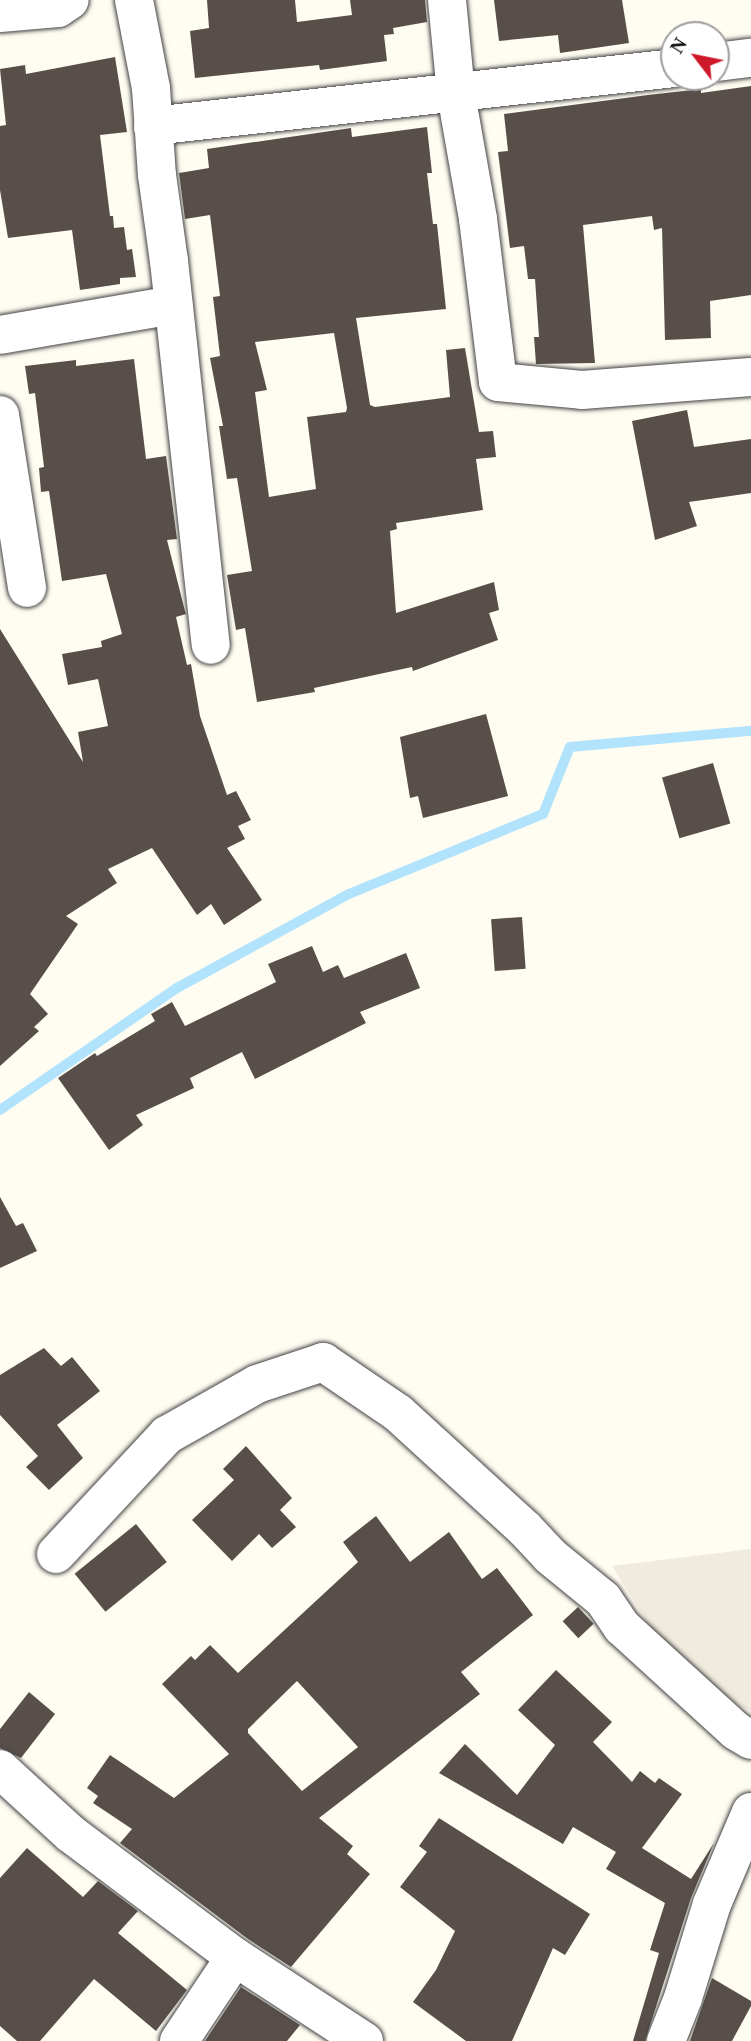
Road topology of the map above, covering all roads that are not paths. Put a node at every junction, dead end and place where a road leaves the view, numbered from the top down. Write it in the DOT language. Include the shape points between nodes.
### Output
graph roads {
  1 [pos="70,0"];
  2 [pos="134,0"];
  3 [pos="447,0"];
  4 [pos="0,13"];
  5 [pos="751,58"];
  6 [pos="730,60"];
  7 [pos="660,70"];
  8 [pos="456,94"];
  9 [pos="153,127"];
  10 [pos="173,305"];
  11 [pos="0,335"];
  12 [pos="751,377"];
  13 [pos="0,415"];
  14 [pos="27,588"];
  15 [pos="211,645"];
  16 [pos="56,1554"];
  17 [pos="751,1740"];
  18 [pos="1,1771"];
  19 [pos="751,1812"];
  20 [pos="235,1957"];
  21 [pos="179,2041"];
  22 [pos="364,2041"];
  23 [pos="666,2041"];
  1 -- 4 [label="street" via="58,8"];
  2 -- 9 [label="street" via="151,88"];
  3 -- 8 [label="street"];
  5 -- 6 [label="street"];
  7 -- 8 [label="street"];
  8 -- 9 [label="street"];
  8 -- 12 [label="street" via="478,219 498,382 582,390"];
  9 -- 10 [label="street"];
  10 -- 11 [label="street"];
  10 -- 15 [label="street"];
  13 -- 14 [label="street"];
  16 -- 17 [label="street" via="167,1435 257,1384 323,1362 398,1413 603,1599 622,1627"];
  18 -- 20 [label="street" via="71,1834"];
  19 -- 23 [label="street" via="712,1904"];
  20 -- 21 [label="street"];
  20 -- 22 [label="street"];
}
